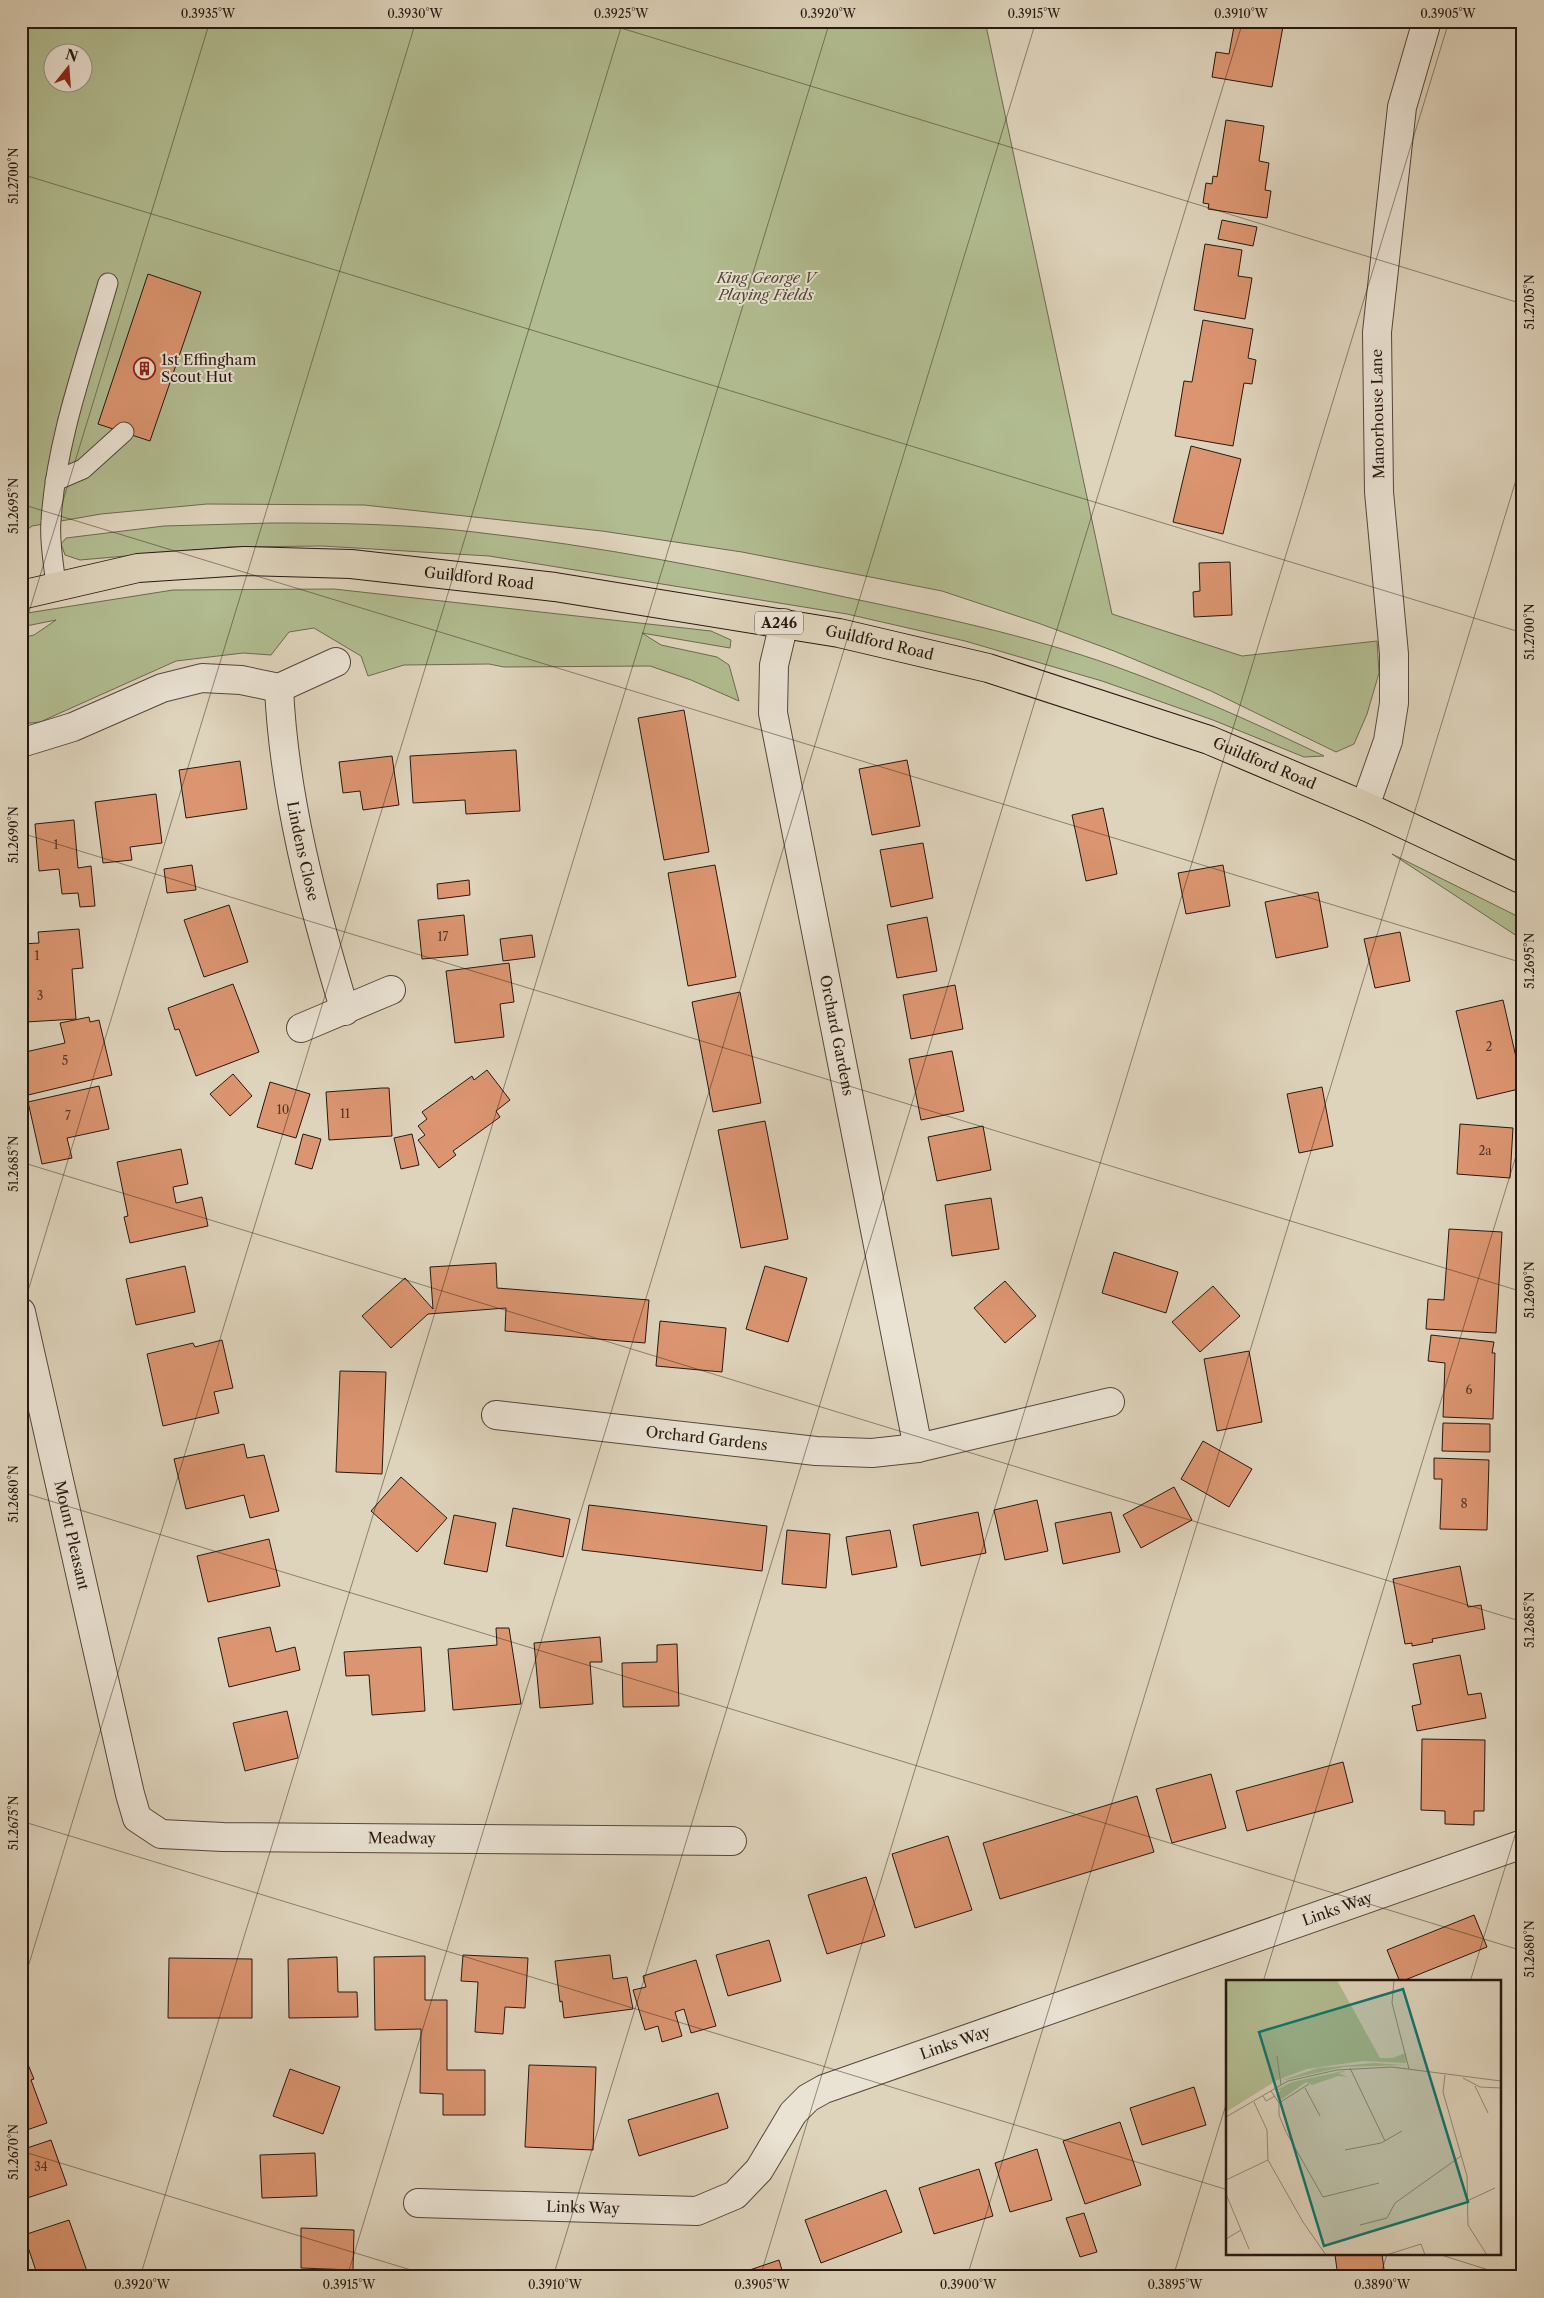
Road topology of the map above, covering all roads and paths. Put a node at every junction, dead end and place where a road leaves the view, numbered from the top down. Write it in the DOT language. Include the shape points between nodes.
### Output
graph roads {
  1 [pos="1427,21"];
  2 [pos="108,283"];
  3 [pos="124,432"];
  4 [pos="55,481"];
  5 [pos="56,586"];
  6 [pos="21,595"];
  7 [pos="784,624"];
  8 [pos="336,662"];
  9 [pos="279,688"];
  10 [pos="21,743"];
  11 [pos="1365,806"];
  12 [pos="1523,880"];
  13 [pos="391,990"];
  14 [pos="345,1011"];
  15 [pos="301,1028"];
  16 [pos="21,1312"];
  17 [pos="1110,1402"];
  18 [pos="496,1415"];
  19 [pos="918,1448"];
  20 [pos="122,1759"];
  21 [pos="732,1842"];
  22 [pos="1523,1844"];
  23 [pos="418,2203"];
  1 -- 11 [label="street, Manorhouse Lane" via="1402,107 1377,332 1379,492 1394,654 1394,704 1388,741"];
  2 -- 4 [label="lane" via="72,407"];
  3 -- 4 [label="lane" via="83,469"];
  4 -- 5 [label="lane" via="50,523"];
  5 -- 6 [label="main road, Guildford Road / A246"];
  5 -- 7 [label="main road, Guildford Road / A246" via="138,568 244,561 351,564 564,588"];
  7 -- 11 [label="main road, Guildford Road / A246" via="839,633 988,668 1209,740"];
  7 -- 19 [label="street, Orchard Gardens" via="774,665 773,713"];
  8 -- 9 [label="street"];
  9 -- 10 [label="street" via="241,680 202,678 162,688 73,727"];
  9 -- 14 [label="street, Lindens Close" via="295,818"];
  11 -- 12 [label="main road, Guildford Road / A246"];
  13 -- 14 [label="street"];
  14 -- 15 [label="street"];
  16 -- 20 [label="street, Mount Pleasant"];
  17 -- 19 [label="street, Orchard Gardens"];
  18 -- 19 [label="street, Orchard Gardens" via="816,1451 872,1453"];
  20 -- 21 [label="street, Meadway" via="137,1818 161,1834"];
  22 -- 23 [label="street, Links Way" via="824,2089 808,2098 793,2113 758,2170 735,2195 697,2211"];
}
